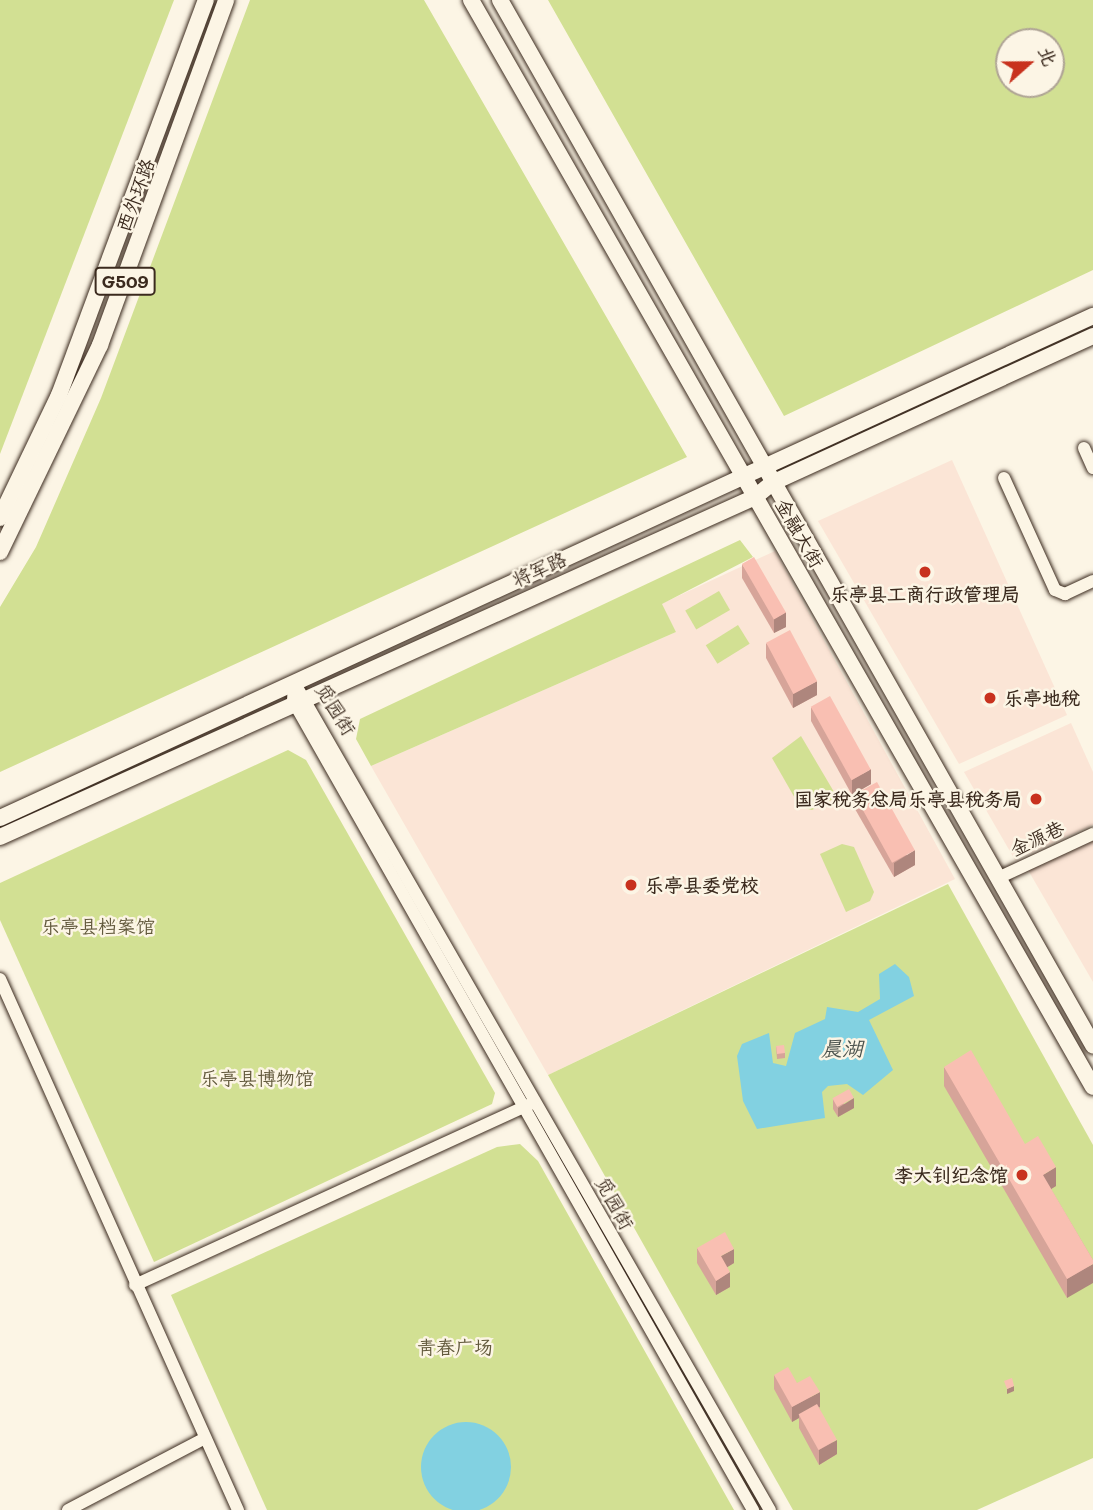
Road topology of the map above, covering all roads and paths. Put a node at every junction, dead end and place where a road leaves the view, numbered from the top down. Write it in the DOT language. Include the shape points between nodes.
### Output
graph roads {
  1 [pos="206,0"];
  2 [pos="226,0"];
  3 [pos="471,0"];
  4 [pos="500,0"];
  5 [pos="1093,316"];
  6 [pos="1093,336"];
  7 [pos="1084,448"];
  8 [pos="764,468"];
  9 [pos="1093,468"];
  10 [pos="1004,478"];
  11 [pos="744,479"];
  12 [pos="772,483"];
  13 [pos="755,497"];
  14 [pos="0,518"];
  15 [pos="0,552"];
  16 [pos="1093,581"];
  17 [pos="295,682"];
  18 [pos="300,698"];
  19 [pos="0,818"];
  20 [pos="1093,834"];
  21 [pos="0,837"];
  22 [pos="998,878"];
  23 [pos="0,979"];
  24 [pos="1093,1045"];
  25 [pos="1093,1087"];
  26 [pos="530,1104"];
  27 [pos="135,1285"];
  28 [pos="205,1438"];
  29 [pos="68,1510"];
  30 [pos="238,1510"];
  31 [pos="753,1510"];
  32 [pos="770,1510"];
  1 -- 14 [label="main road, 西外环路 / G509" via="59,395"];
  2 -- 15 [label="main road, 西外环路 / G509" via="100,345"];
  3 -- 11 [label="main road, 金融大街"];
  4 -- 8 [label="main road, 金融大街"];
  5 -- 8 [label="main road, 将军路"];
  6 -- 12 [label="main road, 将军路"];
  7 -- 9 [label="street"];
  8 -- 11 [label="main road, 将军路"];
  8 -- 12 [label="main road, 金融大街"];
  10 -- 16 [label="street" via="1055,590 1065,594"];
  11 -- 13 [label="main road, 金融大街"];
  11 -- 17 [label="main road, 将军路"];
  12 -- 13 [label="main road, 将军路"];
  12 -- 22 [label="main road, 金融大街"];
  13 -- 18 [label="main road, 将军路"];
  13 -- 25 [label="main road, 金融大街"];
  17 -- 18 [label="street, 觅园街"];
  17 -- 19 [label="main road, 将军路"];
  18 -- 21 [label="main road, 将军路"];
  18 -- 26 [label="street, 觅园街"];
  20 -- 22 [label="street, 金源巷"];
  22 -- 24 [label="main road, 金融大街"];
  23 -- 27 [label="street"];
  26 -- 27 [label="street"];
  26 -- 31 [label="street, 觅园街"];
  26 -- 32 [label="street, 觅园街"];
  27 -- 28 [label="street"];
  28 -- 29 [label="street"];
  28 -- 30 [label="street"];
}
